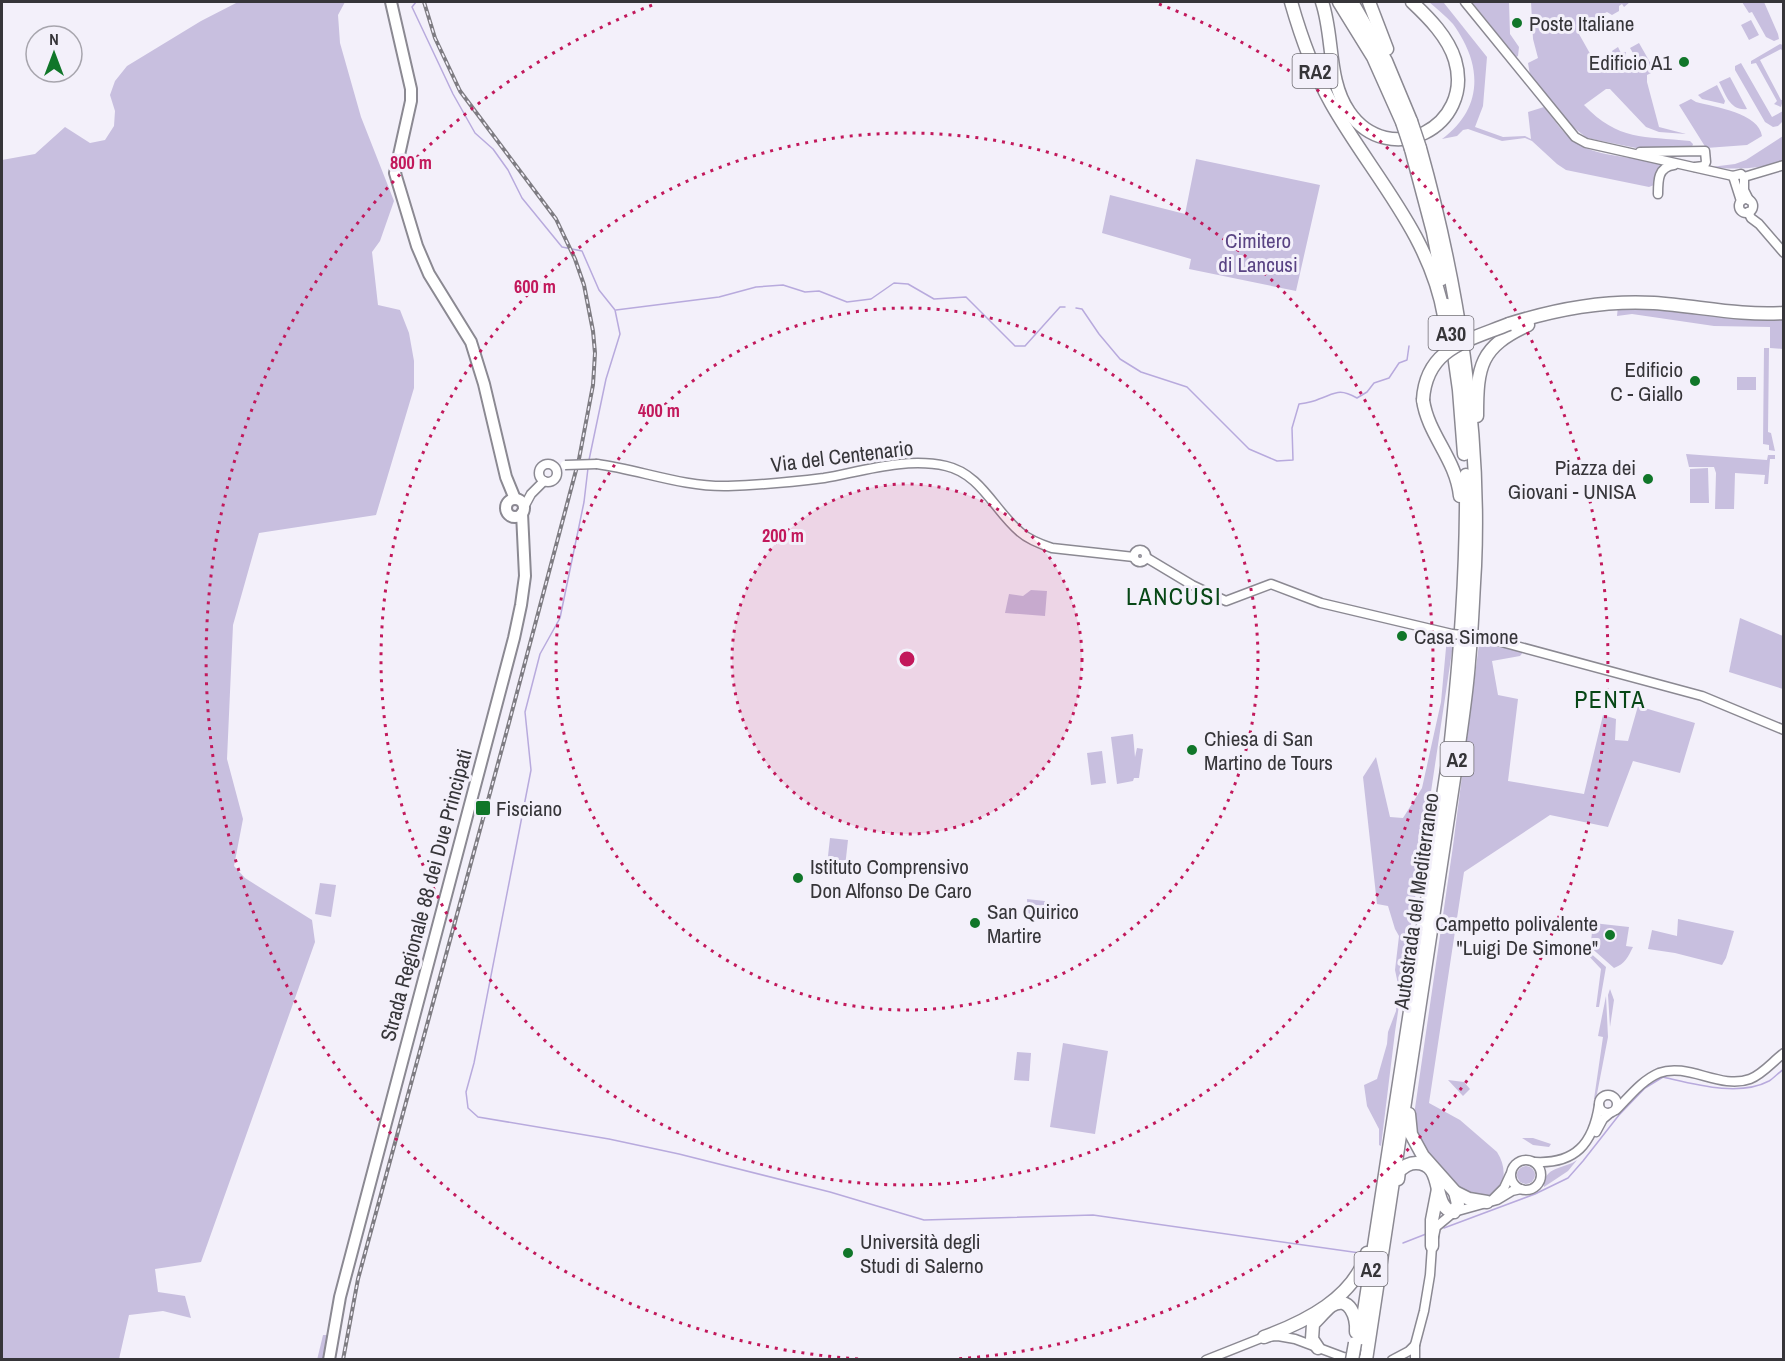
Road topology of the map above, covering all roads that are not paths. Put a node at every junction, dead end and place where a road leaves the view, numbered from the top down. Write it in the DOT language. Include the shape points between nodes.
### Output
graph roads {
  1 [pos="391,2"];
  2 [pos="1291,2"];
  3 [pos="1322,2"];
  4 [pos="1339,2"];
  5 [pos="1352,2"];
  6 [pos="1412,2"];
  7 [pos="1466,2"];
  8 [pos="1370,3"];
  9 [pos="1401,94"];
  10 [pos="1406,121"];
  11 [pos="1625,151"];
  12 [pos="1681,152"];
  13 [pos="1784,165"];
  14 [pos="1688,166"];
  15 [pos="1733,176"];
  16 [pos="1744,177"];
  17 [pos="1658,194"];
  18 [pos="1748,205"];
  19 [pos="1437,232"];
  20 [pos="1784,253"];
  21 [pos="1602,304"];
  22 [pos="1784,313"];
  23 [pos="1463,435"];
  24 [pos="549,464"];
  25 [pos="565,465"];
  26 [pos="557,472"];
  27 [pos="506,477"];
  28 [pos="542,478"];
  29 [pos="1475,501"];
  30 [pos="520,505"];
  31 [pos="507,511"];
  32 [pos="523,548"];
  33 [pos="1460,659"];
  34 [pos="1779,727"];
  35 [pos="1428,953"];
  36 [pos="1784,1053"];
  37 [pos="1631,1094"];
  38 [pos="1614,1096"];
  39 [pos="1599,1105"];
  40 [pos="1613,1111"];
  41 [pos="1535,1162"];
  42 [pos="1542,1174"];
  43 [pos="1510,1175"];
  44 [pos="1439,1188"];
  45 [pos="1521,1189"];
  46 [pos="1455,1192"];
  47 [pos="1382,1194"];
  48 [pos="1487,1202"];
  49 [pos="1454,1212"];
  50 [pos="1432,1246"];
  51 [pos="1378,1279"];
  52 [pos="1264,1337"];
  53 [pos="1360,1344"];
  54 [pos="1416,1345"];
  55 [pos="1237,1346"];
  56 [pos="1318,1348"];
  57 [pos="329,1359"];
  58 [pos="1206,1359"];
  59 [pos="1223,1359"];
  60 [pos="1352,1359"];
  61 [pos="1357,1359"];
  62 [pos="1365,1359"];
  63 [pos="1392,1359"];
  64 [pos="1415,1359"];
  1 -- 27 [label="main road, Strada Regionale 88 dei Due Principati" via="411,95 395,173 429,274 471,342"];
  2 -- 23 [label="highway, RA2" via="1301,37 1331,103 1428,261 1442,306"];
  3 -- 6 [label="highway" via="1337,85 1349,112 1367,131 1396,140 1433,129 1455,100 1459,79 1455,58 1442,35"];
  4 -- 10 [label="highway, A30"];
  5 -- 9 [label="highway, A30"];
  7 -- 11 [label="street" via="1575,137"];
  8 -- 9 [label="highway"];
  9 -- 10 [label="highway, A30"];
  10 -- 19 [label="highway, A30, bridge"];
  11 -- 12 [label="street"];
  11 -- 14 [label="street"];
  12 -- 14 [label="street" via="1679,159"];
  12 -- 14 [label="street" via="1705,151 1704,166"];
  13 -- 16 [label="street"];
  14 -- 15 [label="street"];
  14 -- 17 [label="street" via="1668,166 1661,172"];
  15 -- 16 [label="street"];
  15 -- 18 [label="street"];
  16 -- 18 [label="street"];
  18 -- 20 [label="street"];
  19 -- 23 [label="highway, A30"];
  19 -- 29 [label="highway, Autostrada del Mediterraneo / A2" via="1460,328"];
  21 -- 22 [label="highway" via="1656,303 1726,312"];
  21 -- 29 [label="highway" via="1529,324 1498,341 1487,353 1479,376"];
  21 -- 33 [label="highway, bridge" via="1568,308 1509,324 1443,353 1429,371 1423,400 1427,420 1455,473 1460,494"];
  23 -- 33 [label="highway, Autostrada del Mediterraneo / A2" via="1467,536"];
  24 -- 25 [label="street, Via del Centenario"];
  24 -- 26 [label="street"];
  24 -- 28 [label="street" via="540,468"];
  25 -- 26 [label="street"];
  25 -- 34 [label="street, Via del Centenario, bridge" via="597,464 701,485 727,486 821,478 889,466 941,465 961,470 972,478 1026,537 1052,548 1134,557 1141,549 1147,558 1226,601 1271,584 1320,603 1452,634 1483,637 1702,696"];
  26 -- 28 [label="street" via="554,480"];
  27 -- 30 [label="main road, Strada Regionale 88 dei Due Principati"];
  27 -- 31 [label="main road, Strada Regionale 88 dei Due Principati"];
  28 -- 30 [label="street"];
  29 -- 35 [label="highway, Autostrada del Mediterraneo / A2" via="1469,662"];
  30 -- 31 [label="main road" via="507,502"];
  30 -- 31 [label="main road" via="515,517"];
  30 -- 32 [label="main road, Strada Regionale 88 dei Due Principati"];
  31 -- 32 [label="main road, Strada Regionale 88 dei Due Principati"];
  32 -- 57 [label="main road, Strada Regionale 88 dei Due Principati" via="525,576 514,638 352,1250"];
  33 -- 47 [label="highway, Autostrada del Mediterraneo / A2" via="1450,750"];
  35 -- 46 [label="highway" via="1409,1123 1423,1156"];
  35 -- 51 [label="highway, Autostrada del Mediterraneo / A2"];
  36 -- 37 [label="street" via="1748,1080 1665,1071"];
  37 -- 38 [label="street" via="1624,1098"];
  37 -- 40 [label="street"];
  38 -- 39 [label="street" via="1603,1096"];
  38 -- 40 [label="street" via="1618,1104"];
  39 -- 40 [label="street" via="1604,1112"];
  39 -- 41 [label="street" via="1592,1131 1576,1152 1557,1162"];
  40 -- 42 [label="street" via="1603,1119 1582,1151"];
  41 -- 42 [label="street"];
  41 -- 43 [label="street" via="1520,1160"];
  42 -- 45 [label="street" via="1534,1188"];
  43 -- 45 [label="street" via="1514,1185"];
  43 -- 48 [label="street" via="1499,1194"];
  44 -- 49 [label="highway" via="1444,1207"];
  44 -- 50 [label="highway" via="1432,1220"];
  44 -- 51 [label="highway" via="1426,1165 1408,1164 1399,1171 1385,1259"];
  45 -- 48 [label="street"];
  46 -- 48 [label="highway"];
  46 -- 49 [label="highway" via="1458,1204"];
  47 -- 52 [label="highway" via="1359,1275 1319,1311"];
  47 -- 53 [label="highway, Autostrada del Mediterraneo / A2"];
  48 -- 49 [label="street"];
  49 -- 50 [label="street" via="1436,1227"];
  50 -- 54 [label="street"];
  51 -- 53 [label="highway, Autostrada del Mediterraneo / A2"];
  52 -- 55 [label="street"];
  52 -- 56 [label="street" via="1285,1337"];
  53 -- 56 [label="highway" via="1353,1311 1341,1304 1331,1307 1313,1324 1312,1339"];
  53 -- 60 [label="highway, bridge"];
  53 -- 61 [label="highway, Autostrada del Mediterraneo / A2, bridge"];
  53 -- 62 [label="highway, Autostrada del Mediterraneo / A2"];
  54 -- 63 [label="street"];
  54 -- 64 [label="street"];
  55 -- 58 [label="street"];
  55 -- 59 [label="street"];
  56 -- 62 [label="street" via="1342,1357"];
}
